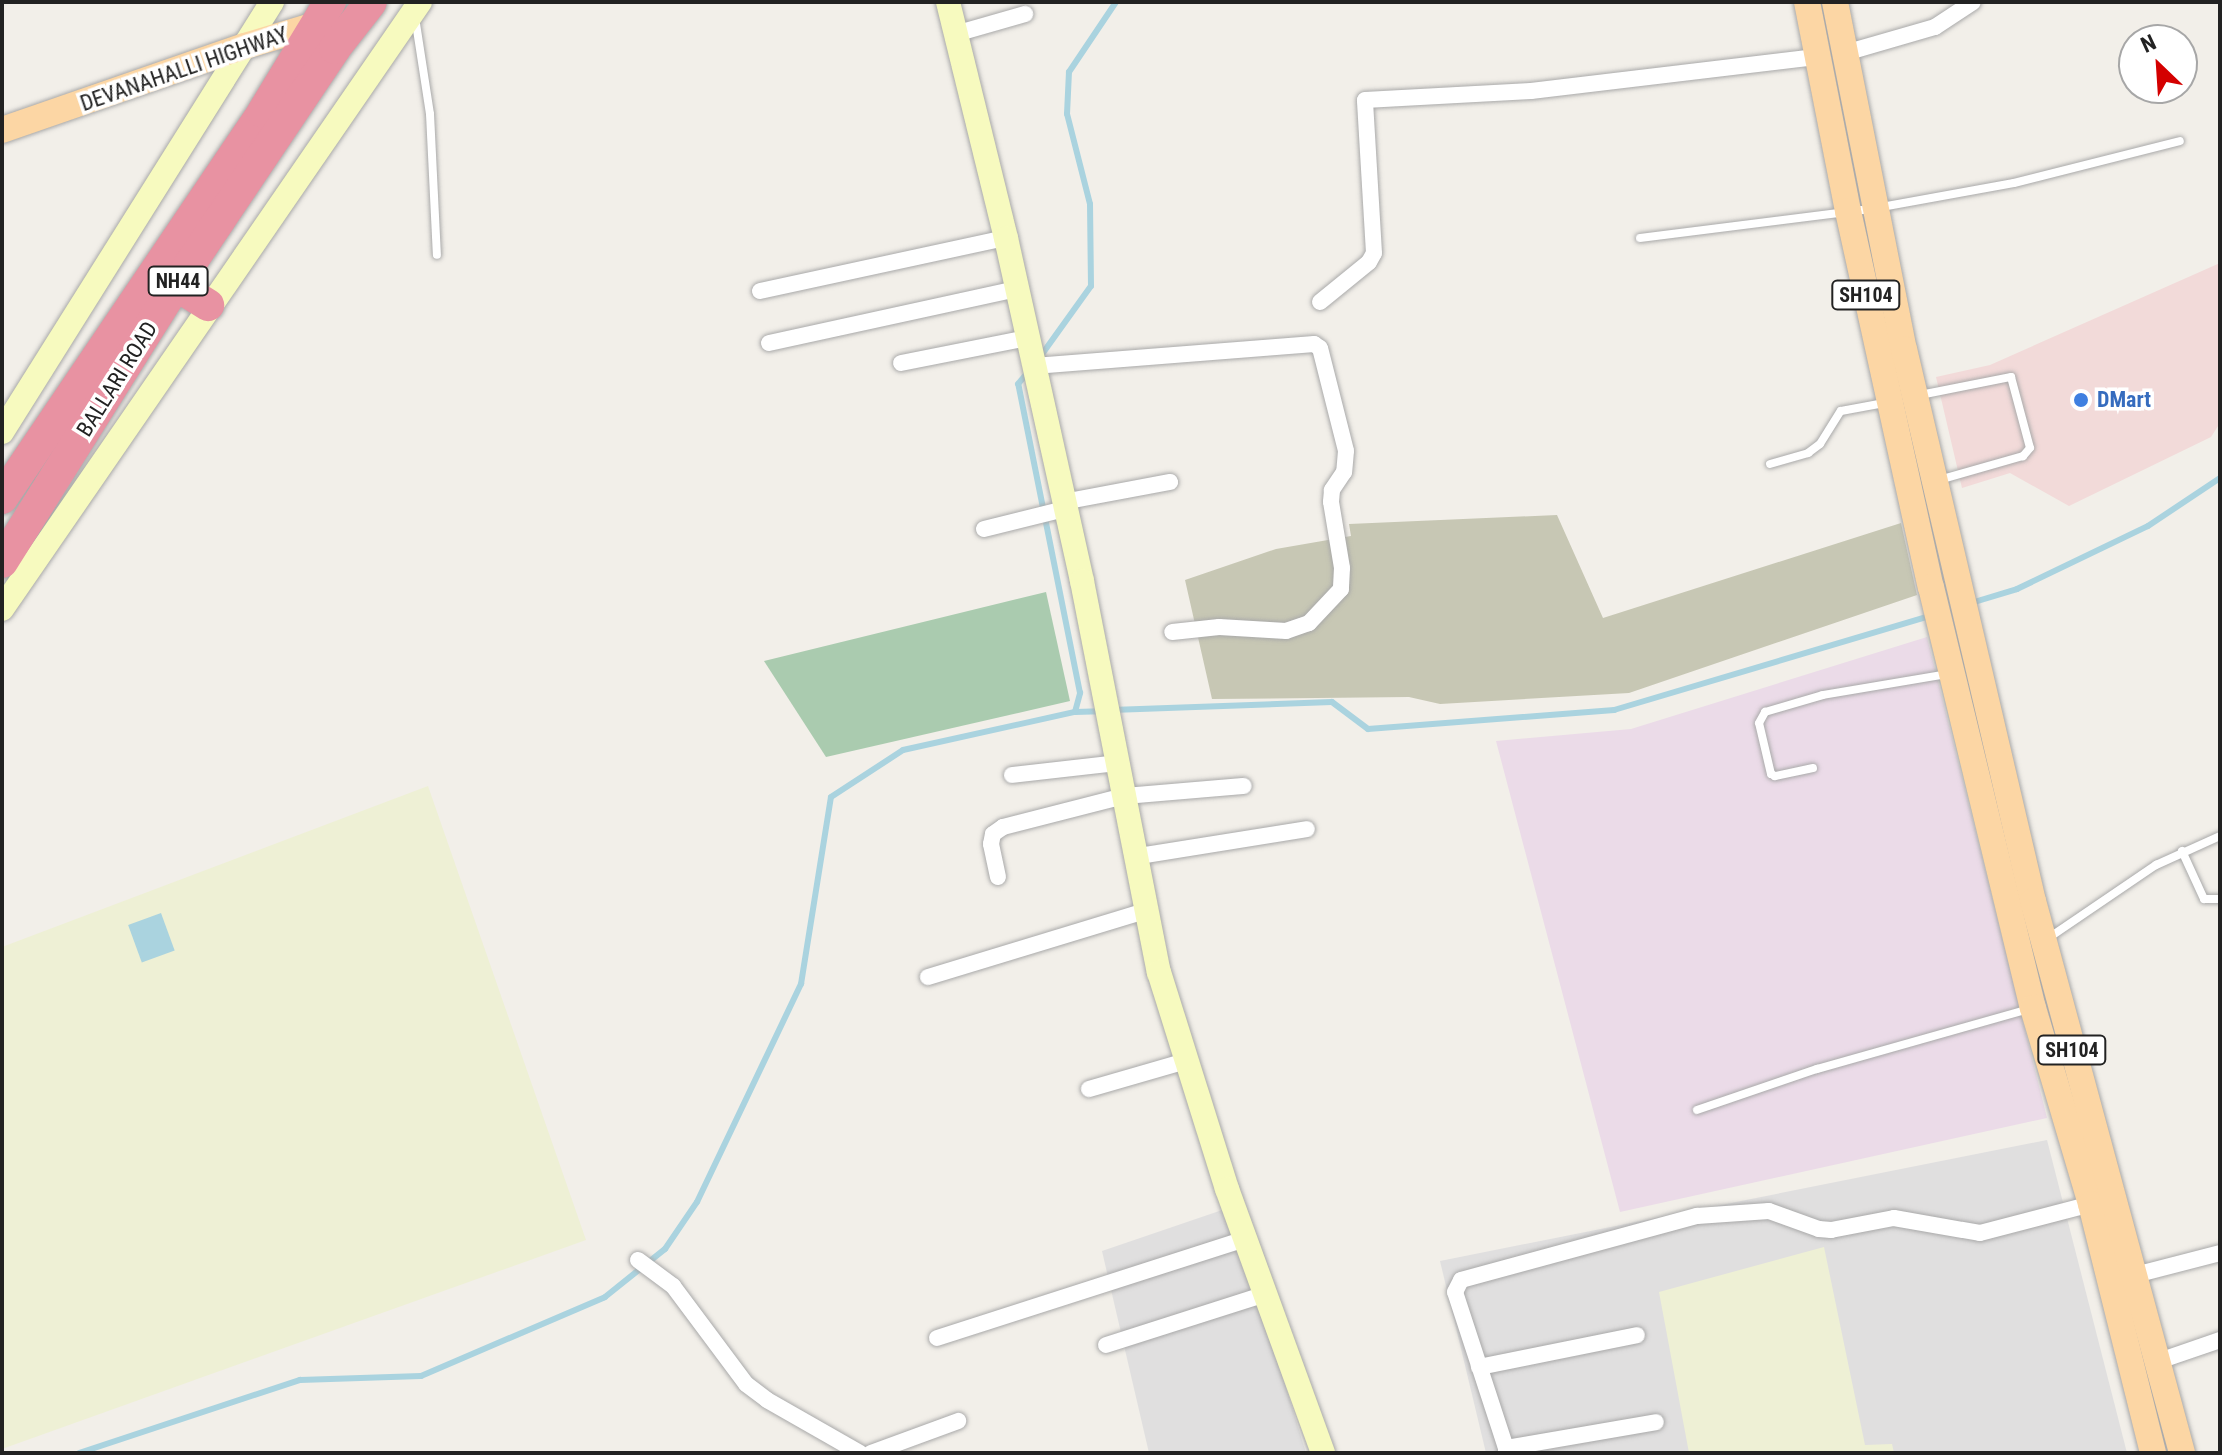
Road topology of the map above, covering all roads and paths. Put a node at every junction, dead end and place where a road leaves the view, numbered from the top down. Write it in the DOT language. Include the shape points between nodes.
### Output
graph roads {
  1 [pos="272,2"];
  2 [pos="948,2"];
  3 [pos="1807,2"];
  4 [pos="1835,2"];
  5 [pos="1973,2"];
  6 [pos="374,5"];
  7 [pos="417,7"];
  8 [pos="324,13"];
  9 [pos="1025,14"];
  10 [pos="955,34"];
  11 [pos="245,46"];
  12 [pos="1845,53"];
  13 [pos="1818,57"];
  14 [pos="2,130"];
  15 [pos="2180,141"];
  16 [pos="1876,208"];
  17 [pos="1848,211"];
  18 [pos="1006,238"];
  19 [pos="1640,238"];
  20 [pos="437,255"];
  21 [pos="176,285"];
  22 [pos="1017,289"];
  23 [pos="760,291"];
  24 [pos="1320,302"];
  25 [pos="208,305"];
  26 [pos="769,343"];
  27 [pos="1031,353"];
  28 [pos="901,363"];
  29 [pos="1915,396"];
  30 [pos="1889,402"];
  31 [pos="2,432"];
  32 [pos="1770,464"];
  33 [pos="1935,481"];
  34 [pos="1170,482"];
  35 [pos="2,498"];
  36 [pos="1064,505"];
  37 [pos="984,529"];
  38 [pos="2,562"];
  39 [pos="2,609"];
  40 [pos="1172,632"];
  41 [pos="1976,656"];
  42 [pos="1949,661"];
  43 [pos="1117,763"];
  44 [pos="1813,768"];
  45 [pos="1012,775"];
  46 [pos="1244,786"];
  47 [pos="1124,796"];
  48 [pos="1307,829"];
  49 [pos="2220,836"];
  50 [pos="2182,851"];
  51 [pos="1133,857"];
  52 [pos="998,877"];
  53 [pos="2220,899"];
  54 [pos="1145,911"];
  55 [pos="2043,942"];
  56 [pos="928,977"];
  57 [pos="2046,1005"];
  58 [pos="1186,1061"];
  59 [pos="1089,1089"];
  60 [pos="1697,1110"];
  61 [pos="2091,1204"];
  62 [pos="1245,1239"];
  63 [pos="2220,1253"];
  64 [pos="638,1260"];
  65 [pos="2135,1275"];
  66 [pos="1266,1294"];
  67 [pos="1637,1335"];
  68 [pos="937,1338"];
  69 [pos="2220,1340"];
  70 [pos="1106,1345"];
  71 [pos="2159,1361"];
  72 [pos="1479,1367"];
  73 [pos="958,1421"];
  74 [pos="1656,1422"];
  75 [pos="1506,1450"];
  76 [pos="851,1451"];
  77 [pos="871,1453"];
  78 [pos="1323,1453"];
  79 [pos="2153,1453"];
  80 [pos="2182,1453"];
  1 -- 11 [label="street"];
  2 -- 10 [label="street"];
  3 -- 13 [label="main road, SH104"];
  4 -- 12 [label="main road, SH104"];
  5 -- 12 [label="street" via="1935,27"];
  6 -- 8 [label="main road, DEVANAHALLI HIGHWAY"];
  6 -- 21 [label="highway, BALLARI ROAD / NH44" via="335,48"];
  7 -- 20 [label="lane" via="430,114"];
  7 -- 25 [label="street"];
  8 -- 11 [label="main road, DEVANAHALLI HIGHWAY"];
  8 -- 35 [label="highway, BALLARI ROAD / NH44"];
  9 -- 10 [label="street"];
  10 -- 18 [label="street"];
  11 -- 14 [label="main road, DEVANAHALLI HIGHWAY"];
  11 -- 31 [label="street"];
  12 -- 16 [label="main road, SH104"];
  13 -- 17 [label="main road, SH104"];
  13 -- 24 [label="street" via="1531,91 1365,100 1374,253"];
  15 -- 16 [label="lane" via="2014,183"];
  16 -- 17 [label="lane"];
  16 -- 29 [label="main road, SH104"];
  17 -- 19 [label="lane"];
  17 -- 30 [label="main road, SH104"];
  18 -- 22 [label="street"];
  18 -- 23 [label="street"];
  21 -- 25 [label="highway"];
  21 -- 38 [label="highway, BALLARI ROAD / NH44"];
  22 -- 26 [label="street"];
  22 -- 27 [label="street"];
  25 -- 39 [label="street"];
  27 -- 28 [label="street"];
  27 -- 36 [label="street"];
  27 -- 40 [label="street" via="1314,344 1320,348 1346,451 1344,472 1331,502 1341,589 1309,623 1286,631 1219,627"];
  29 -- 33 [label="main road, SH104"];
  29 -- 33 [label="lane" via="2005,376 2014,381 2021,408 2028,453"];
  30 -- 32 [label="lane" via="1841,411 1808,453"];
  30 -- 42 [label="main road, SH104"];
  33 -- 41 [label="main road, SH104"];
  34 -- 36 [label="street"];
  36 -- 37 [label="street"];
  36 -- 43 [label="street"];
  41 -- 42 [label="lane"];
  41 -- 55 [label="main road, SH104"];
  42 -- 44 [label="lane" via="1765,712 1759,723 1771,774"];
  42 -- 57 [label="main road, SH104"];
  43 -- 45 [label="street"];
  43 -- 47 [label="street"];
  46 -- 47 [label="street"];
  47 -- 51 [label="street"];
  47 -- 52 [label="street" via="1003,827 993,834 991,844"];
  48 -- 51 [label="street"];
  49 -- 50 [label="lane"];
  50 -- 53 [label="lane" via="2204,899"];
  50 -- 55 [label="lane"];
  51 -- 54 [label="street"];
  54 -- 56 [label="street"];
  54 -- 58 [label="street"];
  55 -- 57 [label="main road, SH104"];
  57 -- 60 [label="lane" via="1817,1069"];
  57 -- 61 [label="main road, SH104"];
  57 -- 65 [label="main road, SH104"];
  58 -- 59 [label="street"];
  58 -- 62 [label="street"];
  61 -- 72 [label="street" via="1980,1233 1894,1218 1831,1230 1769,1211 1697,1216 1483,1272 1461,1280 1455,1292"];
  61 -- 79 [label="main road, SH104"];
  62 -- 66 [label="street"];
  62 -- 68 [label="street"];
  63 -- 65 [label="street"];
  64 -- 76 [label="street" via="673,1286 746,1384"];
  65 -- 71 [label="main road, SH104"];
  66 -- 70 [label="street"];
  66 -- 78 [label="street"];
  67 -- 72 [label="street"];
  69 -- 71 [label="street"];
  71 -- 80 [label="main road, SH104"];
  72 -- 75 [label="street"];
  73 -- 77 [label="street"];
  74 -- 75 [label="street"];
}
